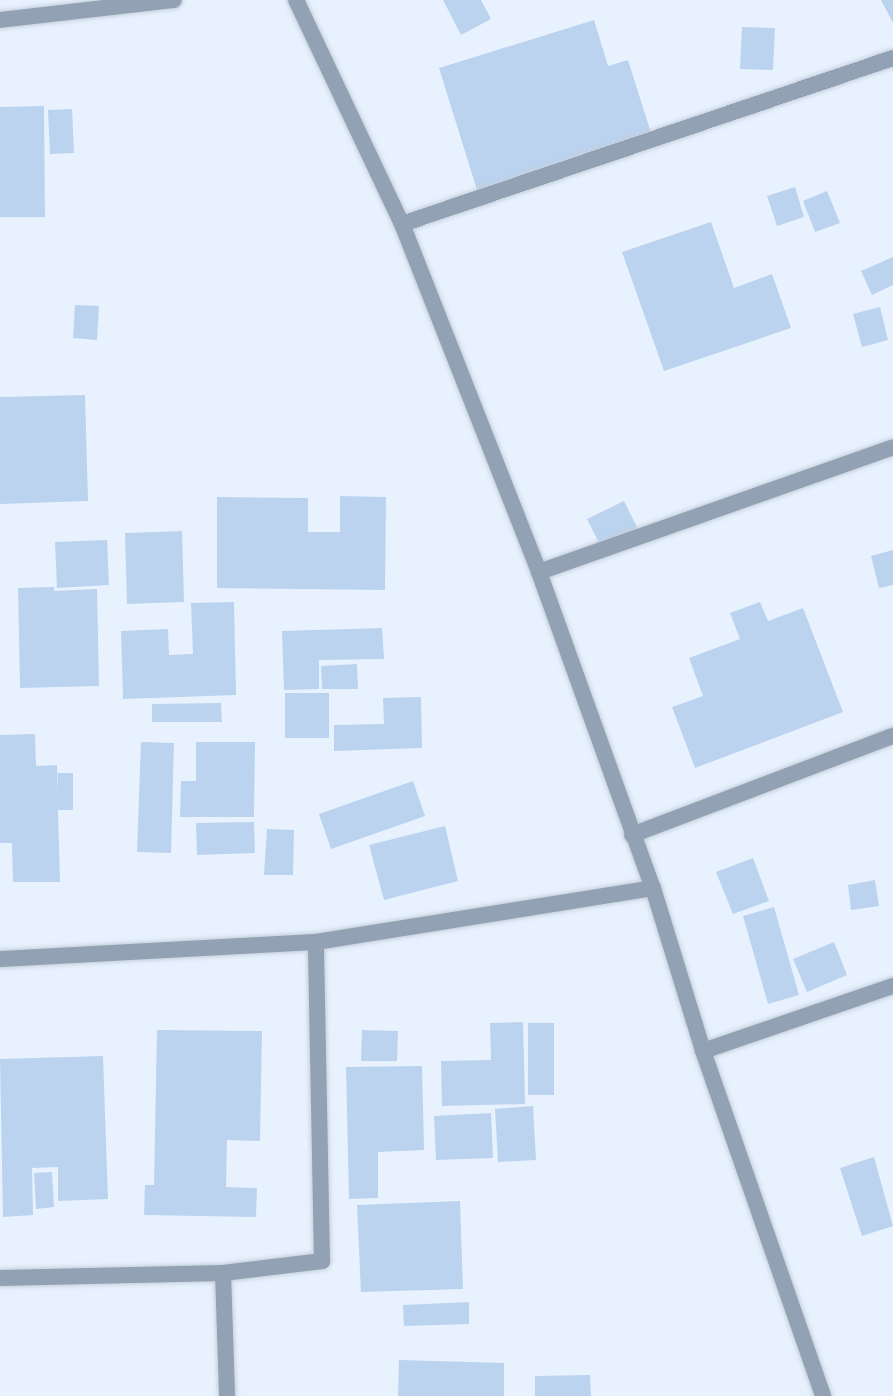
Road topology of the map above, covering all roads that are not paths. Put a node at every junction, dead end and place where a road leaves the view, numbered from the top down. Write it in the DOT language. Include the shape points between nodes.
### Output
graph roads {
  1 [pos="174,0"];
  2 [pos="297,0"];
  3 [pos="0,20"];
  4 [pos="893,58"];
  5 [pos="402,224"];
  6 [pos="893,447"];
  7 [pos="539,572"];
  8 [pos="893,736"];
  9 [pos="632,835"];
  10 [pos="653,888"];
  11 [pos="316,942"];
  12 [pos="0,959"];
  13 [pos="893,986"];
  14 [pos="703,1051"];
  15 [pos="223,1272"];
  16 [pos="0,1278"];
  17 [pos="227,1396"];
  18 [pos="823,1396"];
  1 -- 3 [label="street"];
  2 -- 5 [label="street"];
  4 -- 5 [label="street"];
  5 -- 7 [label="street"];
  6 -- 7 [label="street"];
  7 -- 9 [label="street"];
  8 -- 9 [label="street"];
  9 -- 10 [label="street"];
  10 -- 11 [label="street"];
  10 -- 14 [label="street"];
  11 -- 12 [label="street"];
  11 -- 15 [label="street" via="322,1261"];
  13 -- 14 [label="street"];
  14 -- 18 [label="street"];
  15 -- 16 [label="street"];
  15 -- 17 [label="street"];
}
